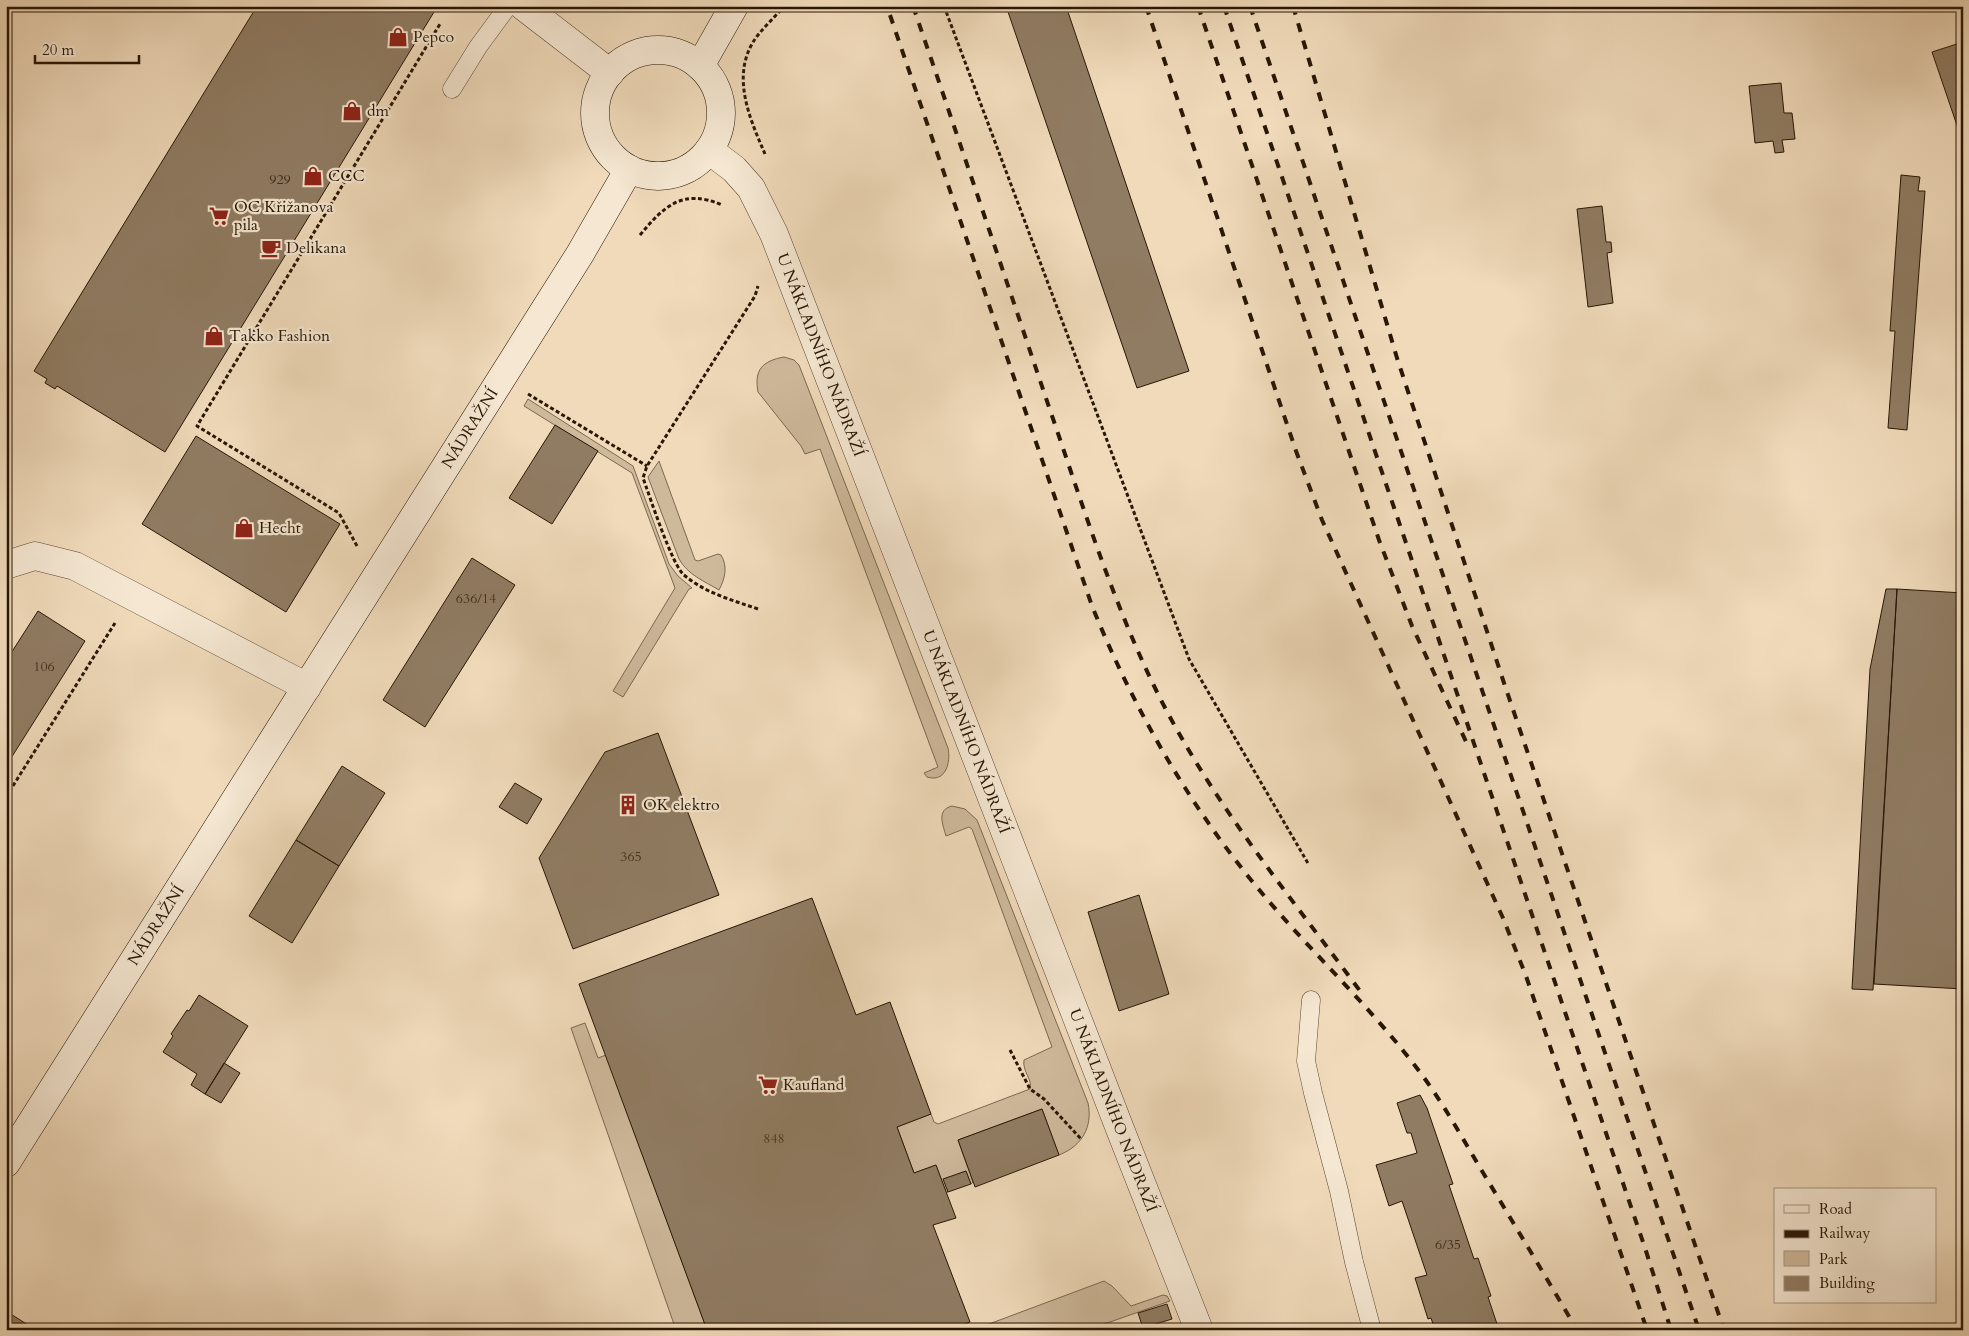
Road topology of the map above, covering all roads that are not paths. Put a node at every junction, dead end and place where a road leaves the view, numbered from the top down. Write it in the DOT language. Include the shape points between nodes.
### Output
graph roads {
  1 [pos="508,6"];
  2 [pos="523,6"];
  3 [pos="734,6"];
  4 [pos="700,66"];
  5 [pos="610,74"];
  6 [pos="452,90"];
  7 [pos="709,150"];
  8 [pos="629,169"];
  9 [pos="6,565"];
  10 [pos="307,687"];
  11 [pos="1311,1000"];
  12 [pos="6,1163"];
  13 [pos="1199,1330"];
  14 [pos="1372,1330"];
  1 -- 6 [label="lane"];
  2 -- 5 [label="street"];
  3 -- 4 [label="street"];
  4 -- 5 [label="street" via="674,52 654,51 625,60"];
  4 -- 7 [label="street" via="716,87 721,106 720,126"];
  5 -- 8 [label="street" via="598,95 598,132 610,154"];
  7 -- 8 [label="street" via="693,166 673,175 650,176"];
  7 -- 13 [label="street, U NÁKLADNÍHO NÁDRAŽÍ" via="734,169 751,188 774,234"];
  8 -- 10 [label="street, NÁDRAŽNÍ" via="580,254"];
  9 -- 10 [label="street" via="35,556 75,566"];
  10 -- 12 [label="street, NÁDRAŽNÍ"];
  11 -- 14 [label="lane" via="1306,1061"];
}
